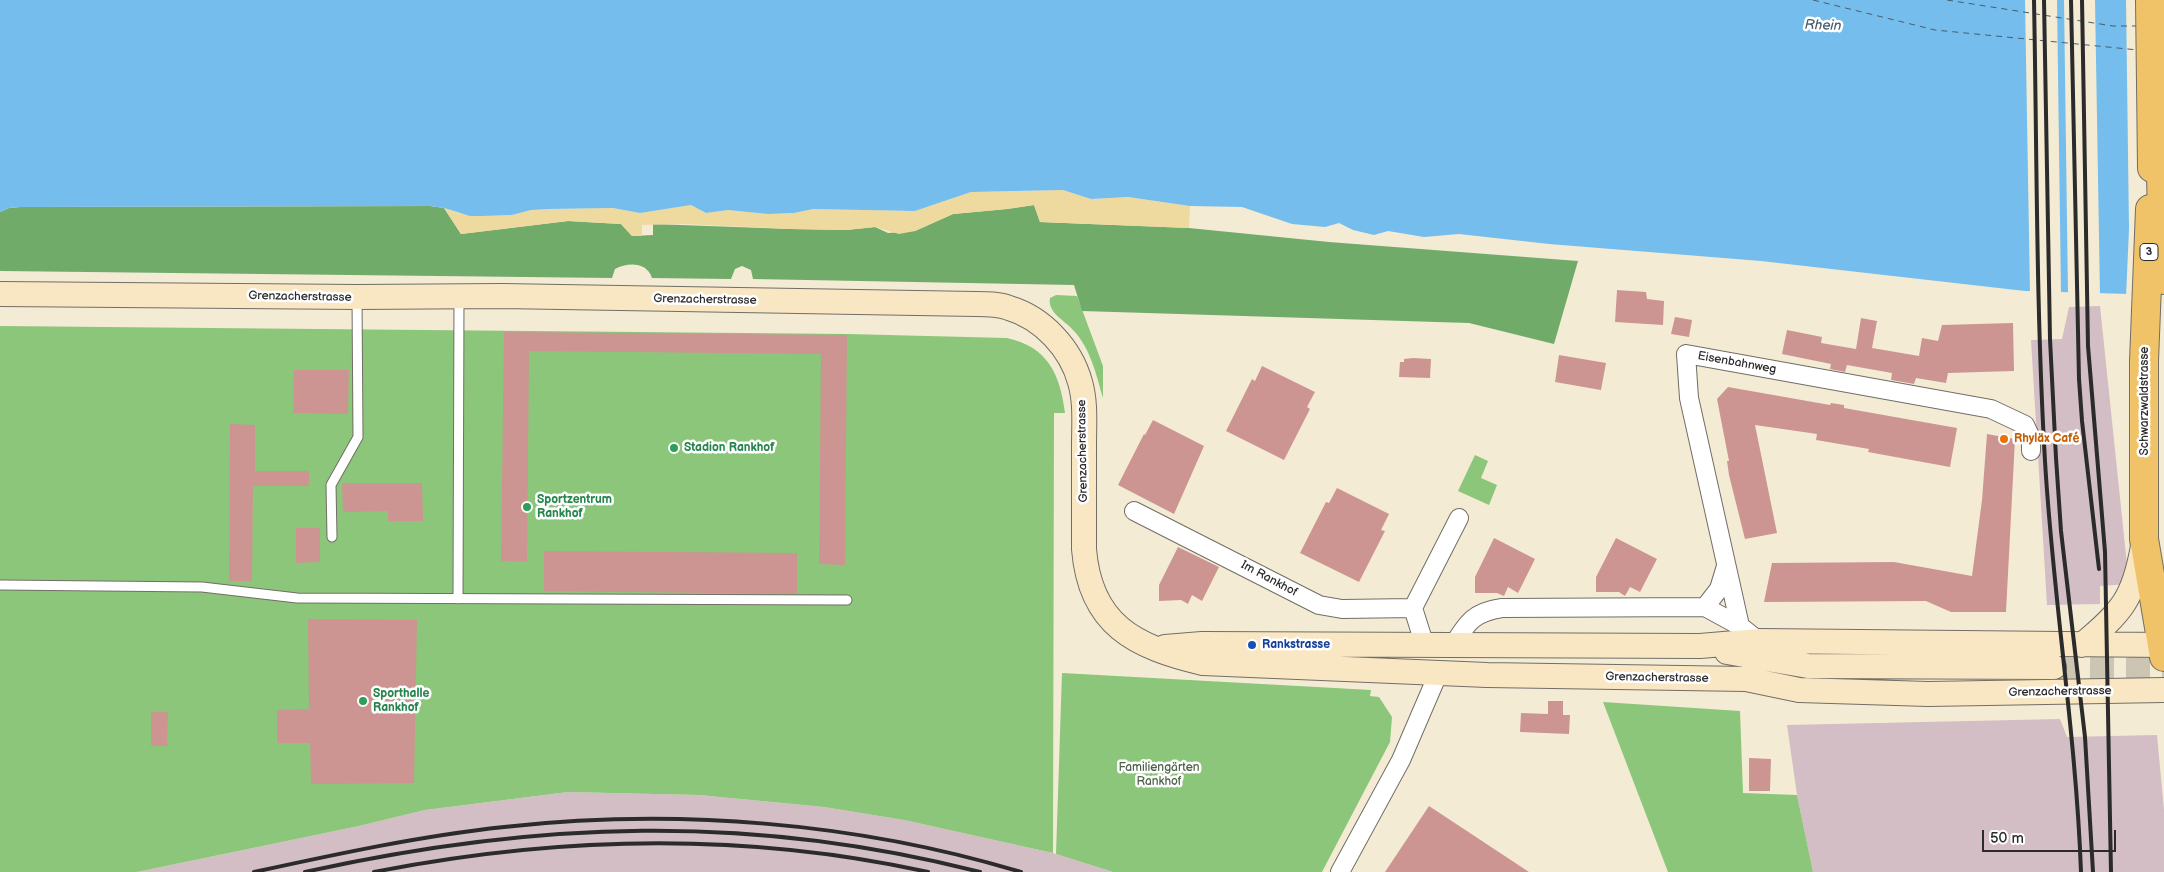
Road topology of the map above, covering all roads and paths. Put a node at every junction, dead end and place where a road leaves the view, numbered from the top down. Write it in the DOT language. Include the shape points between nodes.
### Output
graph roads {
  1 [pos="2150,0"];
  2 [pos="2153,144"];
  3 [pos="2164,280"];
  4 [pos="0,294"];
  5 [pos="357,297"];
  6 [pos="460,297"];
  7 [pos="2031,451"];
  8 [pos="1134,511"];
  9 [pos="1459,518"];
  10 [pos="332,537"];
  11 [pos="2144,539"];
  12 [pos="1726,566"];
  13 [pos="0,585"];
  14 [pos="458,599"];
  15 [pos="847,600"];
  16 [pos="1704,607"];
  17 [pos="1413,608"];
  18 [pos="1740,626"];
  19 [pos="1759,641"];
  20 [pos="2082,645"];
  21 [pos="1425,646"];
  22 [pos="1700,646"];
  23 [pos="1452,647"];
  24 [pos="1150,648"];
  25 [pos="2163,649"];
  26 [pos="1808,666"];
  27 [pos="2054,667"];
  28 [pos="1438,674"];
  29 [pos="1746,679"];
  30 [pos="2164,690"];
  31 [pos="1340,872"];
  1 -- 2 [label="main road, 3"];
  2 -- 3 [label="main road" via="2161,178"];
  2 -- 11 [label="main road, Schwarzwaldstrasse / 3" via="2145,334"];
  4 -- 5 [label="main road, Grenzacherstrasse"];
  5 -- 6 [label="main road, Grenzacherstrasse"];
  5 -- 10 [label="lane" via="358,437 332,485"];
  6 -- 14 [label="lane"];
  6 -- 24 [label="main road, Grenzacherstrasse" via="976,304 1009,307 1020,312 1038,323 1064,348 1080,383 1084,409 1084,549 1092,591 1103,611 1117,626"];
  7 -- 12 [label="street, Eisenbahnweg" via="2025,425 1992,409 1686,354 1689,398"];
  8 -- 17 [label="street, Im Rankhof" via="1319,605 1342,609"];
  9 -- 17 [label="street"];
  11 -- 20 [label="main road" via="2138,573 2128,600"];
  11 -- 25 [label="main road, Schwarzwaldstrasse / 3"];
  12 -- 16 [label="street" via="1719,589"];
  12 -- 18 [label="street, Eisenbahnweg"];
  13 -- 14 [label="lane" via="202,588 297,598"];
  14 -- 15 [label="lane"];
  16 -- 18 [label="street"];
  16 -- 23 [label="street" via="1486,610 1471,621"];
  17 -- 21 [label="street"];
  18 -- 19 [label="street"];
  19 -- 20 [label="main road"];
  19 -- 22 [label="main road"];
  20 -- 25 [label="main road"];
  21 -- 23 [label="main road"];
  21 -- 24 [label="main road" via="1202,644"];
  21 -- 28 [label="main road"];
  22 -- 23 [label="main road"];
  22 -- 26 [label="main road"];
  23 -- 28 [label="main road"];
  24 -- 28 [label="main road, Grenzacherstrasse" via="1203,663"];
  26 -- 27 [label="main road, Grenzacherstrasse"];
  26 -- 29 [label="main road"];
  28 -- 29 [label="main road, Grenzacherstrasse"];
  28 -- 31 [label="street" via="1401,760"];
  29 -- 30 [label="main road, Grenzacherstrasse" via="1800,690 1918,694"];
}
